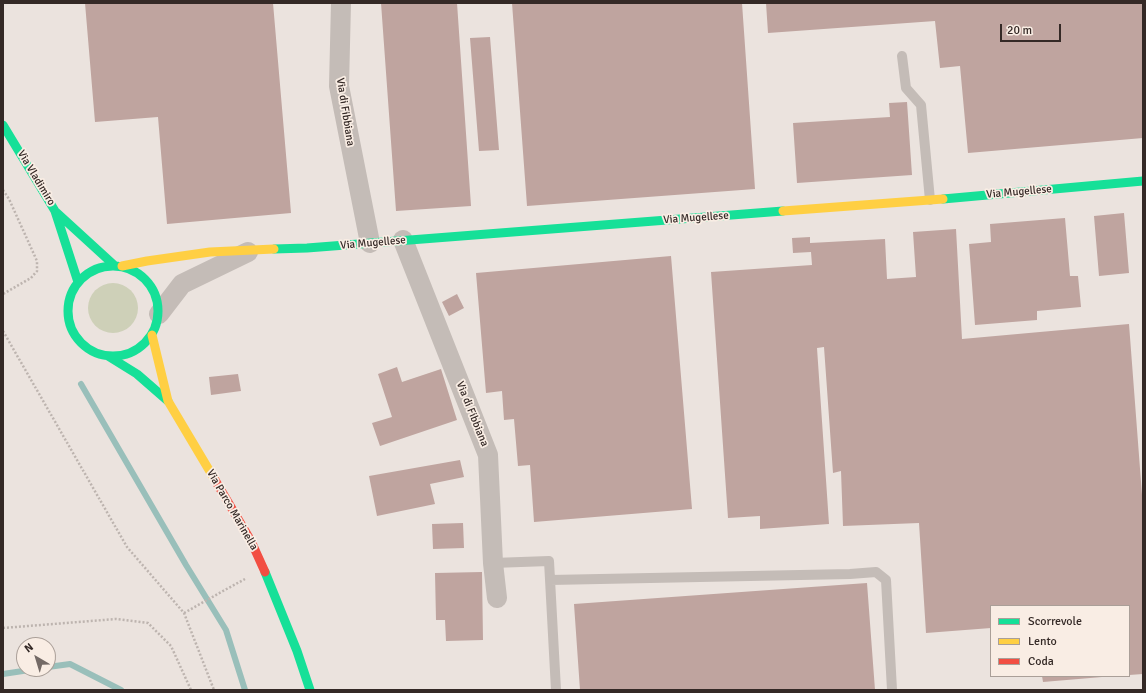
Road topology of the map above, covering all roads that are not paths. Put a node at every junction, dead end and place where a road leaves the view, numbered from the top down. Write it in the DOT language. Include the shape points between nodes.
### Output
graph roads {
  1 [pos="341,3"];
  2 [pos="902,56"];
  3 [pos="3,125"];
  4 [pos="1143,181"];
  5 [pos="930,200"];
  6 [pos="55,211"];
  7 [pos="403,240"];
  8 [pos="370,243"];
  9 [pos="248,252"];
  10 [pos="118,266"];
  11 [pos="78,282"];
  12 [pos="159,314"];
  13 [pos="152,335"];
  14 [pos="108,356"];
  15 [pos="168,402"];
  16 [pos="493,563"];
  17 [pos="550,580"];
  18 [pos="497,598"];
  19 [pos="310,690"];
  20 [pos="556,690"];
  21 [pos="892,690"];
  1 -- 8 [label="street, Via di Fibbiana" via="339,86"];
  2 -- 5 [label="lane" via="906,88 921,105"];
  3 -- 6 [label="street, Via Vladimiro"];
  4 -- 5 [label="street, Via Mugellese"];
  5 -- 7 [label="street, Via Mugellese"];
  6 -- 10 [label="street, Via Vladimiro"];
  6 -- 11 [label="street, Via Vladimiro"];
  7 -- 8 [label="street, Via Mugellese"];
  7 -- 16 [label="street, Via di Fibbiana" via="488,455"];
  8 -- 9 [label="street, Via Mugellese"];
  9 -- 10 [label="street, Via Mugellese" via="210,252"];
  9 -- 12 [label="street, Via Mugellese" via="182,284"];
  10 -- 11 [label="street" via="99,268"];
  10 -- 12 [label="street" via="141,274 152,286"];
  11 -- 14 [label="street" via="71,294 68,307 71,328 83,345"];
  12 -- 13 [label="street"];
  13 -- 14 [label="street" via="133,352"];
  13 -- 15 [label="street, Via Parco Marinella"];
  14 -- 15 [label="street, Via Parco Marinella" via="137,374"];
  15 -- 19 [label="street, Via Parco Marinella" via="251,541 297,651"];
  16 -- 17 [label="lane" via="549,561"];
  16 -- 18 [label="street, Via di Fibbiana"];
  17 -- 20 [label="lane"];
  17 -- 21 [label="lane" via="876,572 886,580"];
}
